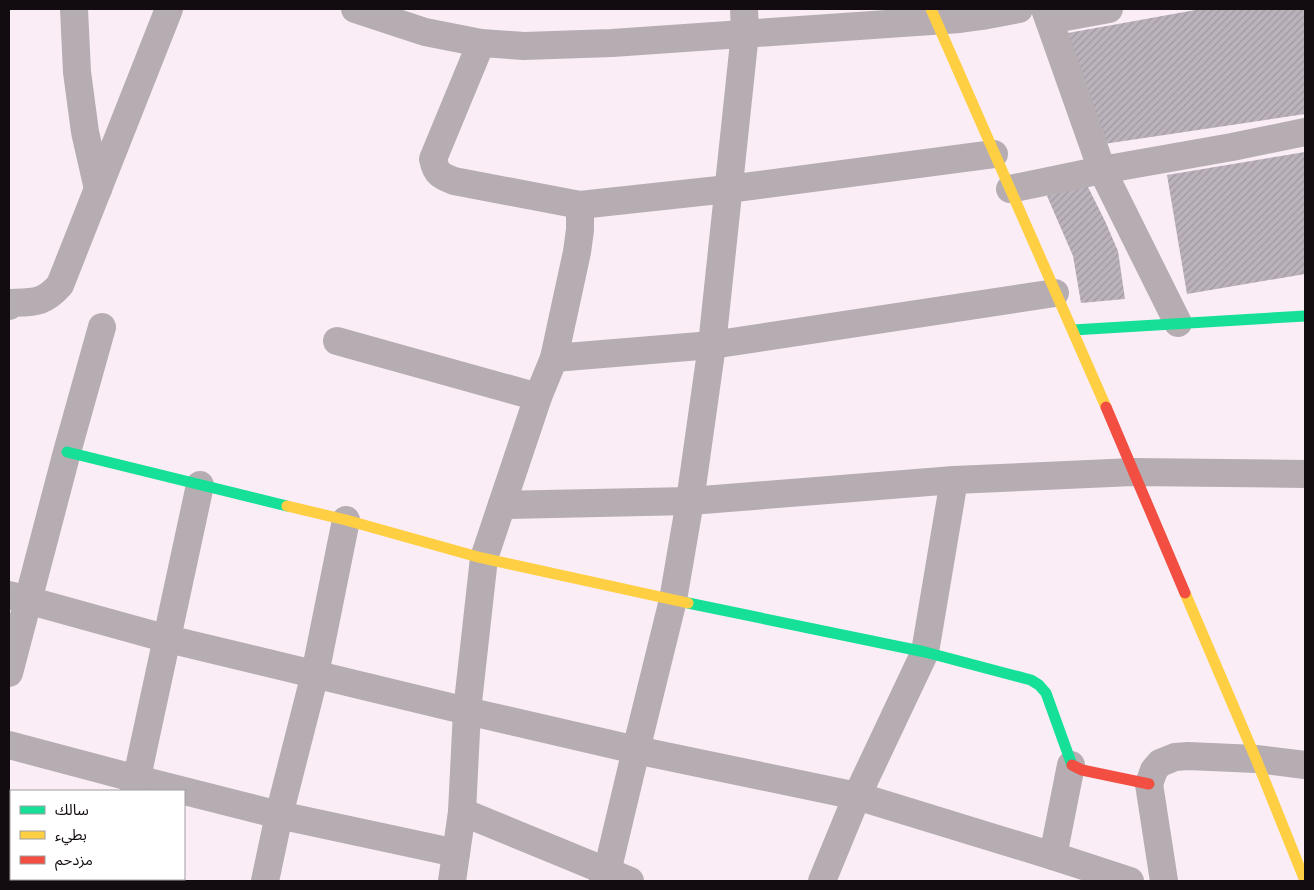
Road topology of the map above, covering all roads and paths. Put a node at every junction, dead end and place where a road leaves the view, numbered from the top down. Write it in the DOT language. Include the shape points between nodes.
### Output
graph roads {
  1 [pos="74,9"];
  2 [pos="169,9"];
  3 [pos="1019,9"];
  4 [pos="1110,9"];
  5 [pos="359,10"];
  6 [pos="933,14"];
  7 [pos="1047,14"];
  8 [pos="744,21"];
  9 [pos="481,44"];
  10 [pos="1305,132"];
  11 [pos="994,154"];
  12 [pos="1102,170"];
  13 [pos="98,189"];
  14 [pos="728,189"];
  15 [pos="1010,189"];
  16 [pos="580,206"];
  17 [pos="1055,293"];
  18 [pos="9,306"];
  19 [pos="1305,316"];
  20 [pos="1178,323"];
  21 [pos="102,327"];
  22 [pos="1073,330"];
  23 [pos="337,341"];
  24 [pos="712,345"];
  25 [pos="554,358"];
  26 [pos="538,397"];
  27 [pos="67,452"];
  28 [pos="1133,472"];
  29 [pos="1305,474"];
  30 [pos="954,480"];
  31 [pos="200,485"];
  32 [pos="690,501"];
  33 [pos="502,505"];
  34 [pos="346,520"];
  35 [pos="484,558"];
  36 [pos="18,597"];
  37 [pos="673,600"];
  38 [pos="168,639"];
  39 [pos="925,652"];
  40 [pos="9,673"];
  41 [pos="315,674"];
  42 [pos="467,711"];
  43 [pos="9,745"];
  44 [pos="636,750"];
  45 [pos="1256,759"];
  46 [pos="1071,765"];
  47 [pos="1305,765"];
  48 [pos="1149,784"];
  49 [pos="136,785"];
  50 [pos="160,790"];
  51 [pos="185,795"];
  52 [pos="857,796"];
  53 [pos="462,812"];
  54 [pos="280,815"];
  55 [pos="456,853"];
  56 [pos="1053,856"];
  57 [pos="613,878"];
  58 [pos="265,881"];
  59 [pos="452,881"];
  60 [pos="822,881"];
  61 [pos="1130,881"];
  62 [pos="1164,881"];
  63 [pos="1305,881"];
  1 -- 13 [label="street" via="77,72"];
  2 -- 13 [label="street"];
  3 -- 6 [label="street" via="982,16"];
  4 -- 7 [label="street"];
  5 -- 9 [label="street" via="425,32"];
  6 -- 8 [label="street"];
  6 -- 11 [label="street"];
  7 -- 12 [label="street"];
  8 -- 9 [label="street" via="612,43"];
  8 -- 14 [label="street"];
  9 -- 16 [label="street" via="433,160 435,169 442,177 454,181"];
  10 -- 12 [label="street"];
  11 -- 14 [label="street"];
  11 -- 15 [label="street"];
  12 -- 15 [label="street"];
  12 -- 20 [label="street"];
  13 -- 18 [label="street" via="60,285 51,295 36,302 11,303"];
  14 -- 16 [label="street"];
  14 -- 24 [label="street"];
  15 -- 17 [label="street"];
  16 -- 25 [label="street" via="577,252"];
  17 -- 22 [label="street"];
  17 -- 24 [label="street"];
  19 -- 20 [label="street"];
  20 -- 22 [label="street"];
  21 -- 27 [label="street"];
  22 -- 28 [label="street"];
  23 -- 26 [label="street"];
  24 -- 25 [label="street"];
  24 -- 32 [label="street"];
  25 -- 26 [label="street"];
  26 -- 33 [label="street"];
  27 -- 31 [label="street"];
  27 -- 36 [label="street"];
  28 -- 29 [label="street"];
  28 -- 30 [label="street"];
  28 -- 45 [label="street"];
  30 -- 32 [label="street"];
  30 -- 39 [label="street"];
  31 -- 34 [label="street"];
  31 -- 38 [label="street"];
  32 -- 33 [label="street"];
  32 -- 37 [label="street"];
  33 -- 35 [label="street"];
  34 -- 35 [label="street"];
  34 -- 41 [label="street"];
  35 -- 37 [label="street"];
  35 -- 42 [label="street"];
  36 -- 38 [label="street"];
  36 -- 40 [label="street"];
  37 -- 39 [label="street"];
  37 -- 44 [label="street"];
  38 -- 41 [label="street"];
  38 -- 49 [label="street"];
  39 -- 46 [label="street" via="1039,685 1046,693"];
  39 -- 52 [label="street"];
  41 -- 42 [label="street"];
  41 -- 54 [label="street"];
  42 -- 44 [label="street"];
  42 -- 53 [label="street"];
  43 -- 49 [label="street"];
  44 -- 52 [label="street"];
  44 -- 57 [label="street"];
  45 -- 47 [label="street"];
  45 -- 48 [label="street" via="1175,757 1160,763"];
  45 -- 63 [label="street"];
  46 -- 48 [label="street"];
  46 -- 56 [label="street"];
  48 -- 62 [label="street"];
  49 -- 50 [label="street"];
  51 -- 54 [label="street"];
  52 -- 56 [label="street"];
  52 -- 60 [label="street"];
  53 -- 55 [label="street"];
  53 -- 57 [label="street"];
  54 -- 55 [label="street"];
  54 -- 58 [label="street"];
  55 -- 59 [label="street"];
  56 -- 61 [label="street"];
}
